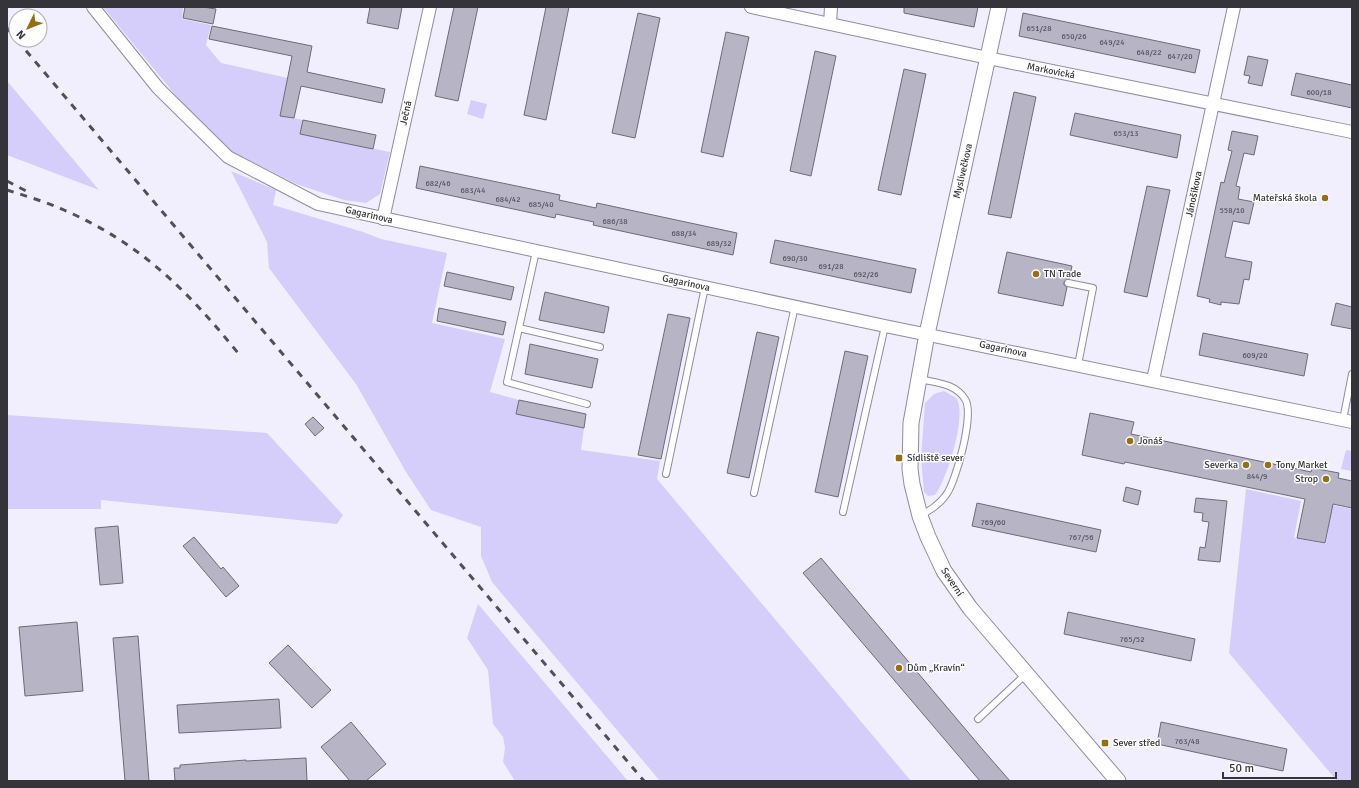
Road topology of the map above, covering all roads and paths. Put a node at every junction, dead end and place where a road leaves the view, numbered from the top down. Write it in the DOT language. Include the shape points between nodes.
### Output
graph roads {
  1 [pos="93,7"];
  2 [pos="430,7"];
  3 [pos="751,7"];
  4 [pos="830,7"];
  5 [pos="999,7"];
  6 [pos="1234,7"];
  7 [pos="830,24"];
  8 [pos="988,58"];
  9 [pos="1214,104"];
  10 [pos="1352,132"];
  11 [pos="383,219"];
  12 [pos="536,251"];
  13 [pos="1068,283"];
  14 [pos="705,287"];
  15 [pos="795,306"];
  16 [pos="885,326"];
  17 [pos="519,328"];
  18 [pos="927,334"];
  19 [pos="600,347"];
  20 [pos="1078,365"];
  21 [pos="1352,374"];
  22 [pos="919,379"];
  23 [pos="1153,380"];
  24 [pos="587,404"];
  25 [pos="1347,421"];
  26 [pos="666,474"];
  27 [pos="754,493"];
  28 [pos="843,512"];
  29 [pos="920,516"];
  30 [pos="1027,673"];
  31 [pos="978,719"];
  32 [pos="1118,781"];
  1 -- 11 [label="street, Gagarinova" via="158,88 228,157 318,204"];
  2 -- 11 [label="street, Ječná"];
  3 -- 7 [label="street, Markovická"];
  4 -- 7 [label="street"];
  5 -- 8 [label="street, Myslivečkova"];
  6 -- 9 [label="street, Jánošíkova"];
  7 -- 8 [label="street, Markovická"];
  8 -- 9 [label="street, Markovická"];
  8 -- 18 [label="street, Myslivečkova"];
  9 -- 10 [label="street, Markovická"];
  9 -- 23 [label="street, Jánošíkova"];
  11 -- 12 [label="street, Gagarinova"];
  12 -- 14 [label="street, Gagarinova"];
  12 -- 17 [label="lane"];
  13 -- 20 [label="lane" via="1093,288"];
  14 -- 15 [label="street, Gagarinova"];
  14 -- 26 [label="lane"];
  15 -- 16 [label="street, Gagarinova"];
  15 -- 27 [label="lane"];
  16 -- 18 [label="street, Gagarinova"];
  16 -- 28 [label="lane"];
  17 -- 19 [label="lane"];
  17 -- 24 [label="lane" via="507,382"];
  18 -- 20 [label="street, Gagarinova"];
  18 -- 22 [label="street, Severní"];
  20 -- 23 [label="street, Gagarinova"];
  21 -- 25 [label="lane"];
  22 -- 29 [label="street, Severní" via="911,424 910,461 912,484"];
  22 -- 29 [label="lane" via="955,387 966,400 968,416 957,471 950,489 940,503"];
  23 -- 25 [label="street, Gagarinova"];
  29 -- 30 [label="street, Severní" via="934,552 955,588"];
  30 -- 31 [label="lane"];
  30 -- 32 [label="street, Severní"];
}
